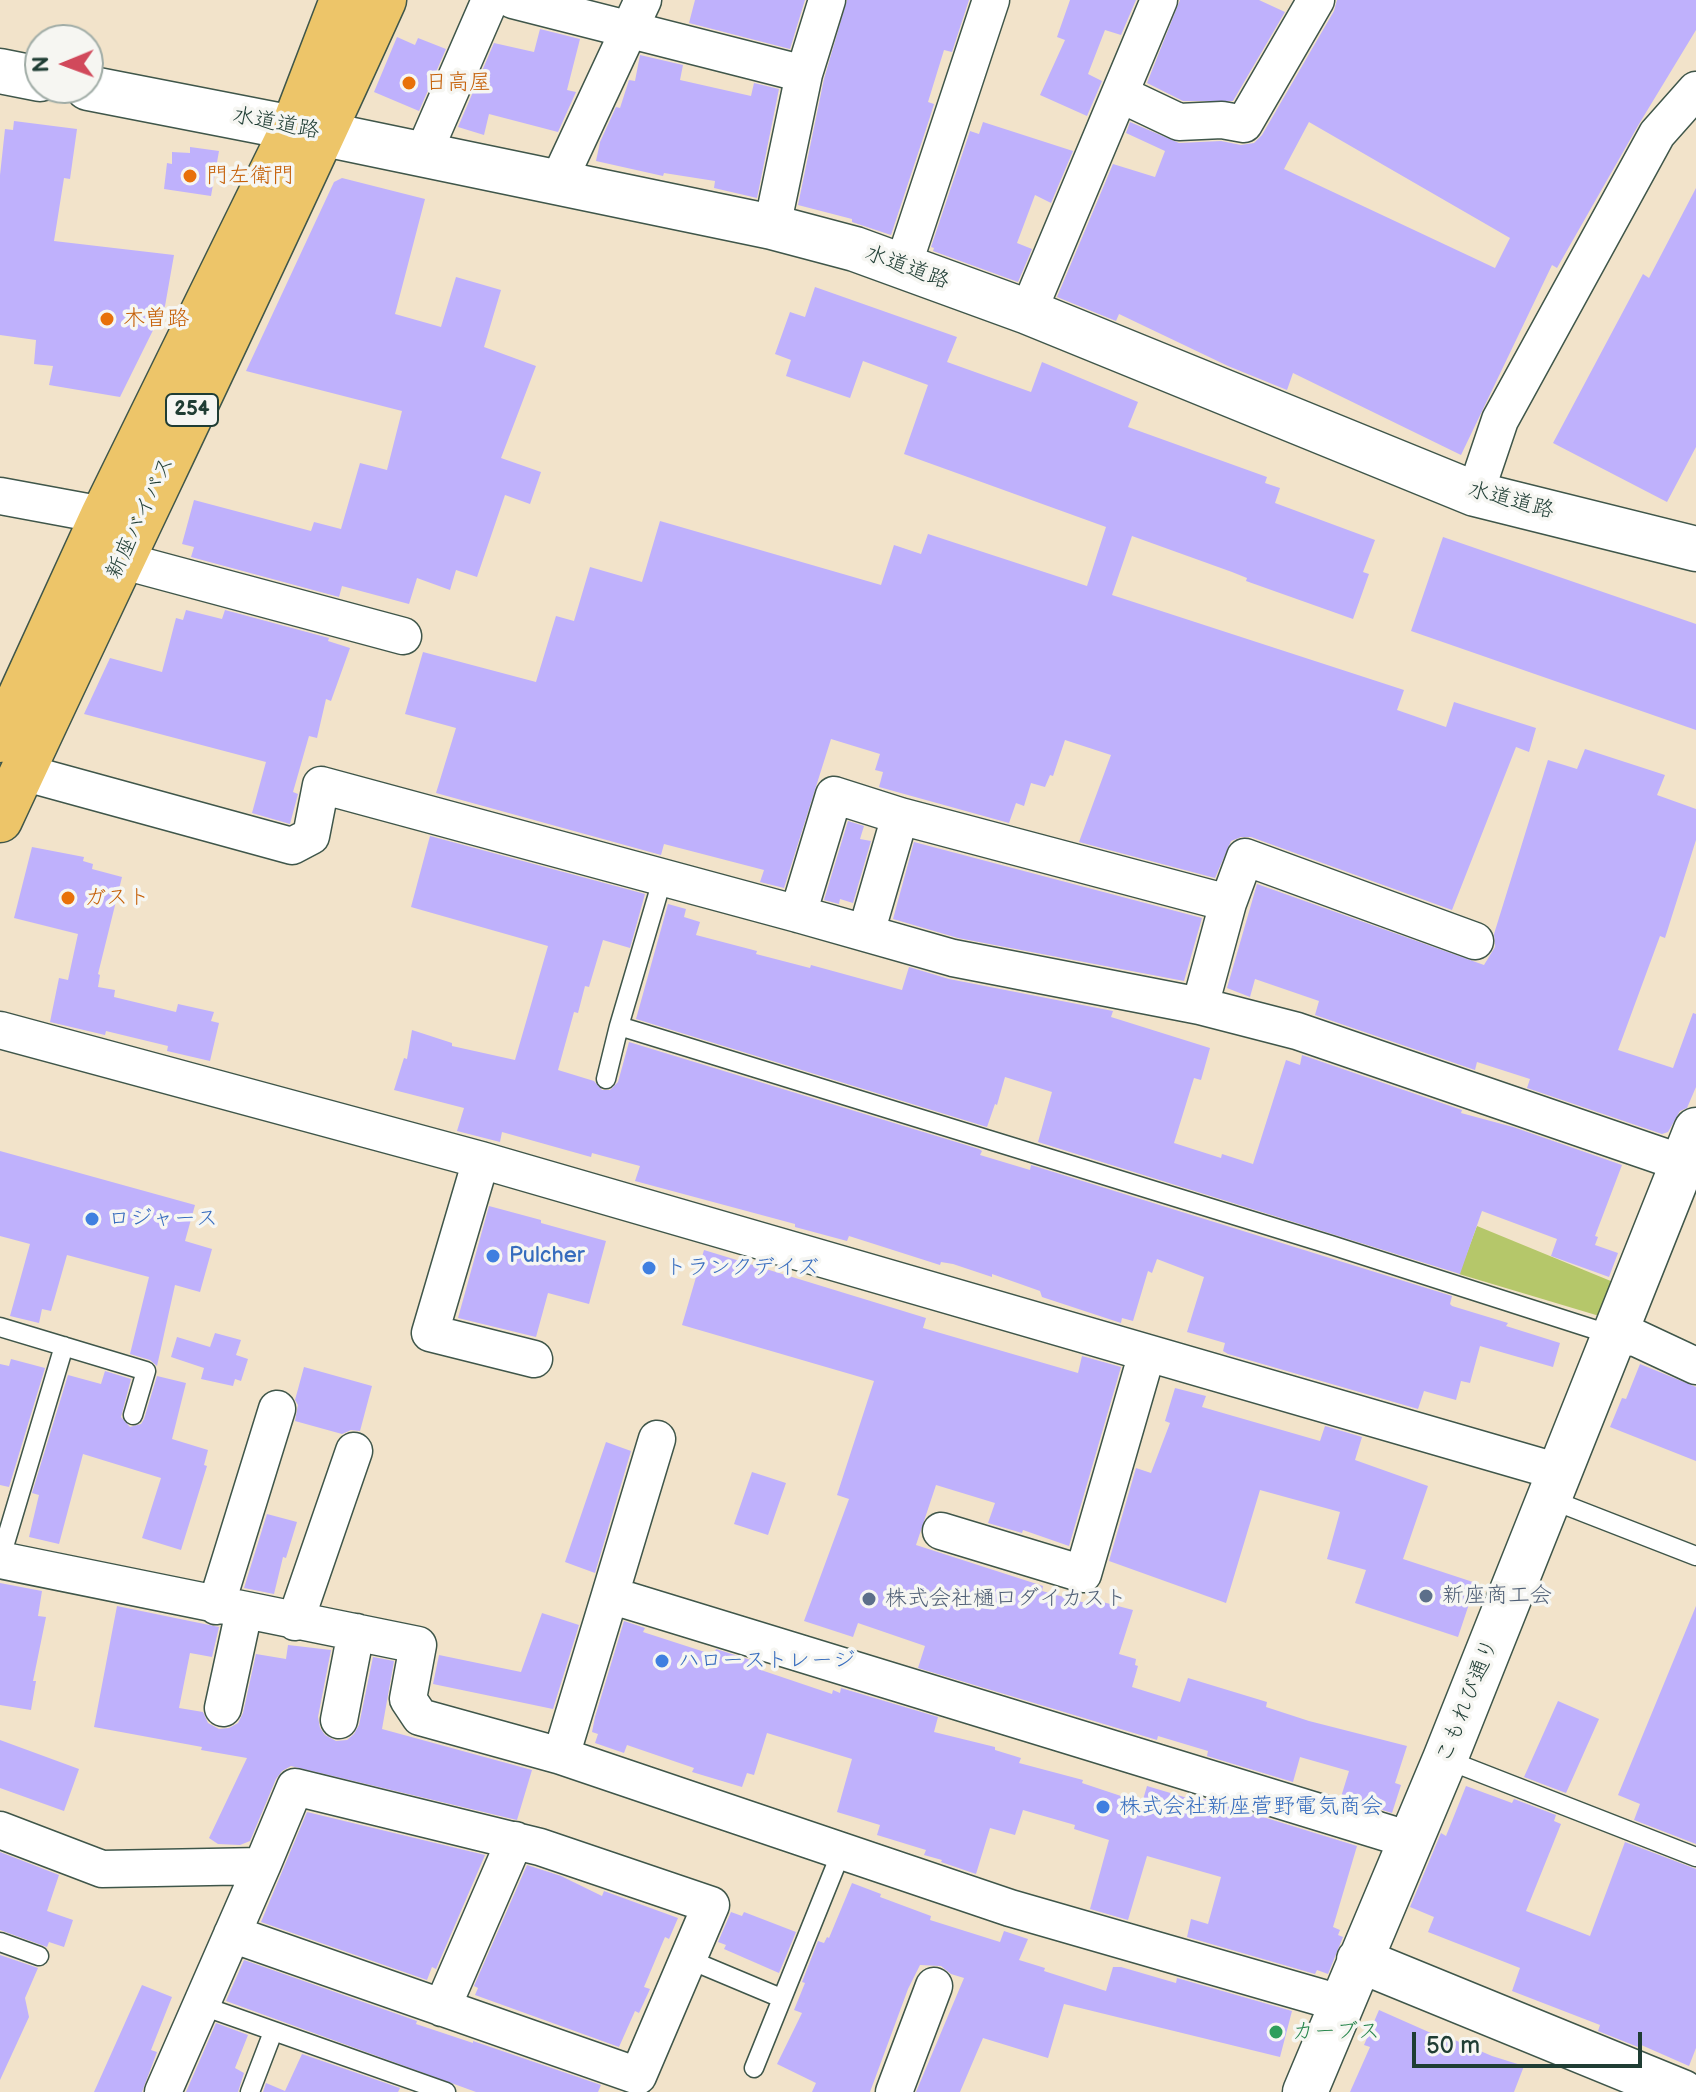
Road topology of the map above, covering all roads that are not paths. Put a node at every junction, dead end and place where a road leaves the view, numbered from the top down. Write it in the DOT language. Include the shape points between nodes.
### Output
graph roads {
  1 [pos="342,0"];
  2 [pos="384,0"];
  3 [pos="490,0"];
  4 [pos="513,0"];
  5 [pos="827,0"];
  6 [pos="991,0"];
  7 [pos="1159,0"];
  8 [pos="1316,0"];
  9 [pos="636,14"];
  10 [pos="0,71"];
  11 [pos="804,74"];
  12 [pos="24,76"];
  13 [pos="1696,90"];
  14 [pos="104,91"];
  15 [pos="1120,94"];
  16 [pos="309,131"];
  17 [pos="423,154"];
  18 [pos="558,182"];
  19 [pos="772,227"];
  20 [pos="903,266"];
  21 [pos="1028,312"];
  22 [pos="1475,494"];
  23 [pos="0,496"];
  24 [pos="103,515"];
  25 [pos="1696,549"];
  26 [pos="120,560"];
  27 [pos="403,636"];
  28 [pos="11,756"];
  29 [pos="900,816"];
  30 [pos="0,820"];
  31 [pos="663,877"];
  32 [pos="1228,903"];
  33 [pos="798,914"];
  34 [pos="866,933"];
  35 [pos="1475,941"];
  36 [pos="1200,1006"];
  37 [pos="619,1026"];
  38 [pos="0,1030"];
  39 [pos="606,1079"];
  40 [pos="1691,1154"];
  41 [pos="481,1160"];
  42 [pos="0,1327"];
  43 [pos="1615,1336"];
  44 [pos="64,1346"];
  45 [pos="1147,1353"];
  46 [pos="534,1359"];
  47 [pos="1696,1366"];
  48 [pos="277,1409"];
  49 [pos="133,1415"];
  50 [pos="657,1439"];
  51 [pos="354,1451"];
  52 [pos="1553,1485"];
  53 [pos="941,1531"];
  54 [pos="1696,1556"];
  55 [pos="0,1560"];
  56 [pos="610,1595"];
  57 [pos="230,1608"];
  58 [pos="295,1622"];
  59 [pos="356,1632"];
  60 [pos="223,1708"];
  61 [pos="339,1720"];
  62 [pos="561,1756"];
  63 [pos="1445,1759"];
  64 [pos="0,1830"];
  65 [pos="515,1840"];
  66 [pos="1410,1840"];
  67 [pos="842,1850"];
  68 [pos="1696,1857"];
  69 [pos="262,1866"];
  70 [pos="232,1934"];
  71 [pos="0,1942"];
  72 [pos="39,1956"];
  73 [pos="688,1959"];
  74 [pos="1359,1960"];
  75 [pos="934,1986"];
  76 [pos="781,1998"];
  77 [pos="1340,2003"];
  78 [pos="200,2005"];
  79 [pos="442,2008"];
  80 [pos="273,2032"];
  81 [pos="754,2068"];
  82 [pos="163,2092"];
  83 [pos="250,2092"];
  84 [pos="446,2092"];
  85 [pos="894,2092"];
  86 [pos="1305,2092"];
  87 [pos="1682,2092"];
  1 -- 16 [label="highway, 新座バイパス / 254"];
  2 -- 16 [label="highway, 新座バイパス / 254"];
  3 -- 17 [label="street"];
  4 -- 9 [label="street"];
  5 -- 11 [label="street"];
  6 -- 20 [label="street"];
  7 -- 15 [label="street"];
  8 -- 15 [label="street" via="1244,124 1179,122"];
  9 -- 11 [label="street"];
  9 -- 18 [label="street"];
  10 -- 12 [label="street"];
  11 -- 19 [label="street"];
  13 -- 22 [label="street" via="1657,134 1507,406"];
  14 -- 16 [label="street, 水道道路"];
  15 -- 21 [label="street"];
  16 -- 17 [label="street, 水道道路"];
  16 -- 24 [label="highway, 新座バイパス / 254"];
  16 -- 26 [label="highway, 新座バイパス / 254"];
  17 -- 18 [label="street, 水道道路"];
  18 -- 19 [label="street, 水道道路"];
  19 -- 20 [label="street, 水道道路"];
  20 -- 21 [label="street, 水道道路"];
  21 -- 22 [label="street, 水道道路"];
  22 -- 25 [label="street, 水道道路"];
  23 -- 24 [label="street"];
  24 -- 28 [label="highway, 新座バイパス / 254"];
  26 -- 27 [label="street"];
  26 -- 28 [label="highway, 新座バイパス / 254"];
  28 -- 30 [label="highway, 新座バイパス / 254"];
  28 -- 31 [label="street" via="292,846 311,836 321,785"];
  29 -- 32 [label="street"];
  29 -- 33 [label="street" via="834,795"];
  29 -- 34 [label="street"];
  31 -- 33 [label="street"];
  31 -- 37 [label="lane"];
  32 -- 35 [label="street" via="1245,857"];
  32 -- 36 [label="street"];
  33 -- 34 [label="street"];
  34 -- 36 [label="street" via="953,958"];
  36 -- 40 [label="street" via="1297,1031"];
  37 -- 39 [label="lane"];
  37 -- 43 [label="lane"];
  38 -- 41 [label="street"];
  40 -- 43 [label="street, こもれび通り"];
  41 -- 45 [label="street"];
  41 -- 46 [label="street" via="430,1333"];
  42 -- 44 [label="lane"];
  43 -- 47 [label="street" via="1636,1338"];
  43 -- 52 [label="street, こもれび通り"];
  44 -- 49 [label="lane" via="146,1371"];
  44 -- 55 [label="lane"];
  45 -- 52 [label="street"];
  45 -- 53 [label="street" via="1083,1574"];
  48 -- 57 [label="street"];
  50 -- 56 [label="street"];
  51 -- 58 [label="street"];
  52 -- 54 [label="lane"];
  52 -- 63 [label="street, こもれび通り"];
  55 -- 57 [label="street"];
  56 -- 62 [label="street"];
  56 -- 66 [label="street"];
  57 -- 58 [label="street"];
  57 -- 60 [label="street"];
  58 -- 59 [label="street"];
  59 -- 61 [label="street"];
  59 -- 62 [label="street" via="418,1645 408,1699 420,1717"];
  62 -- 67 [label="street"];
  63 -- 66 [label="street, こもれび通り"];
  63 -- 68 [label="lane"];
  64 -- 69 [label="street" via="102,1869"];
  65 -- 69 [label="street" via="295,1787"];
  65 -- 73 [label="street" via="711,1905"];
  65 -- 79 [label="street"];
  66 -- 74 [label="street, こもれび通り"];
  67 -- 76 [label="lane"];
  67 -- 77 [label="street" via="1010,1908"];
  69 -- 70 [label="street"];
  70 -- 78 [label="street"];
  70 -- 79 [label="street"];
  71 -- 72 [label="lane"];
  73 -- 76 [label="lane"];
  73 -- 79 [label="street" via="638,2076"];
  74 -- 77 [label="street, こもれび通り"];
  74 -- 87 [label="street"];
  75 -- 85 [label="street"];
  76 -- 81 [label="lane"];
  77 -- 86 [label="street, こもれび通り"];
  78 -- 80 [label="lane"];
  78 -- 82 [label="street"];
  80 -- 83 [label="lane"];
  80 -- 84 [label="lane"];
}
